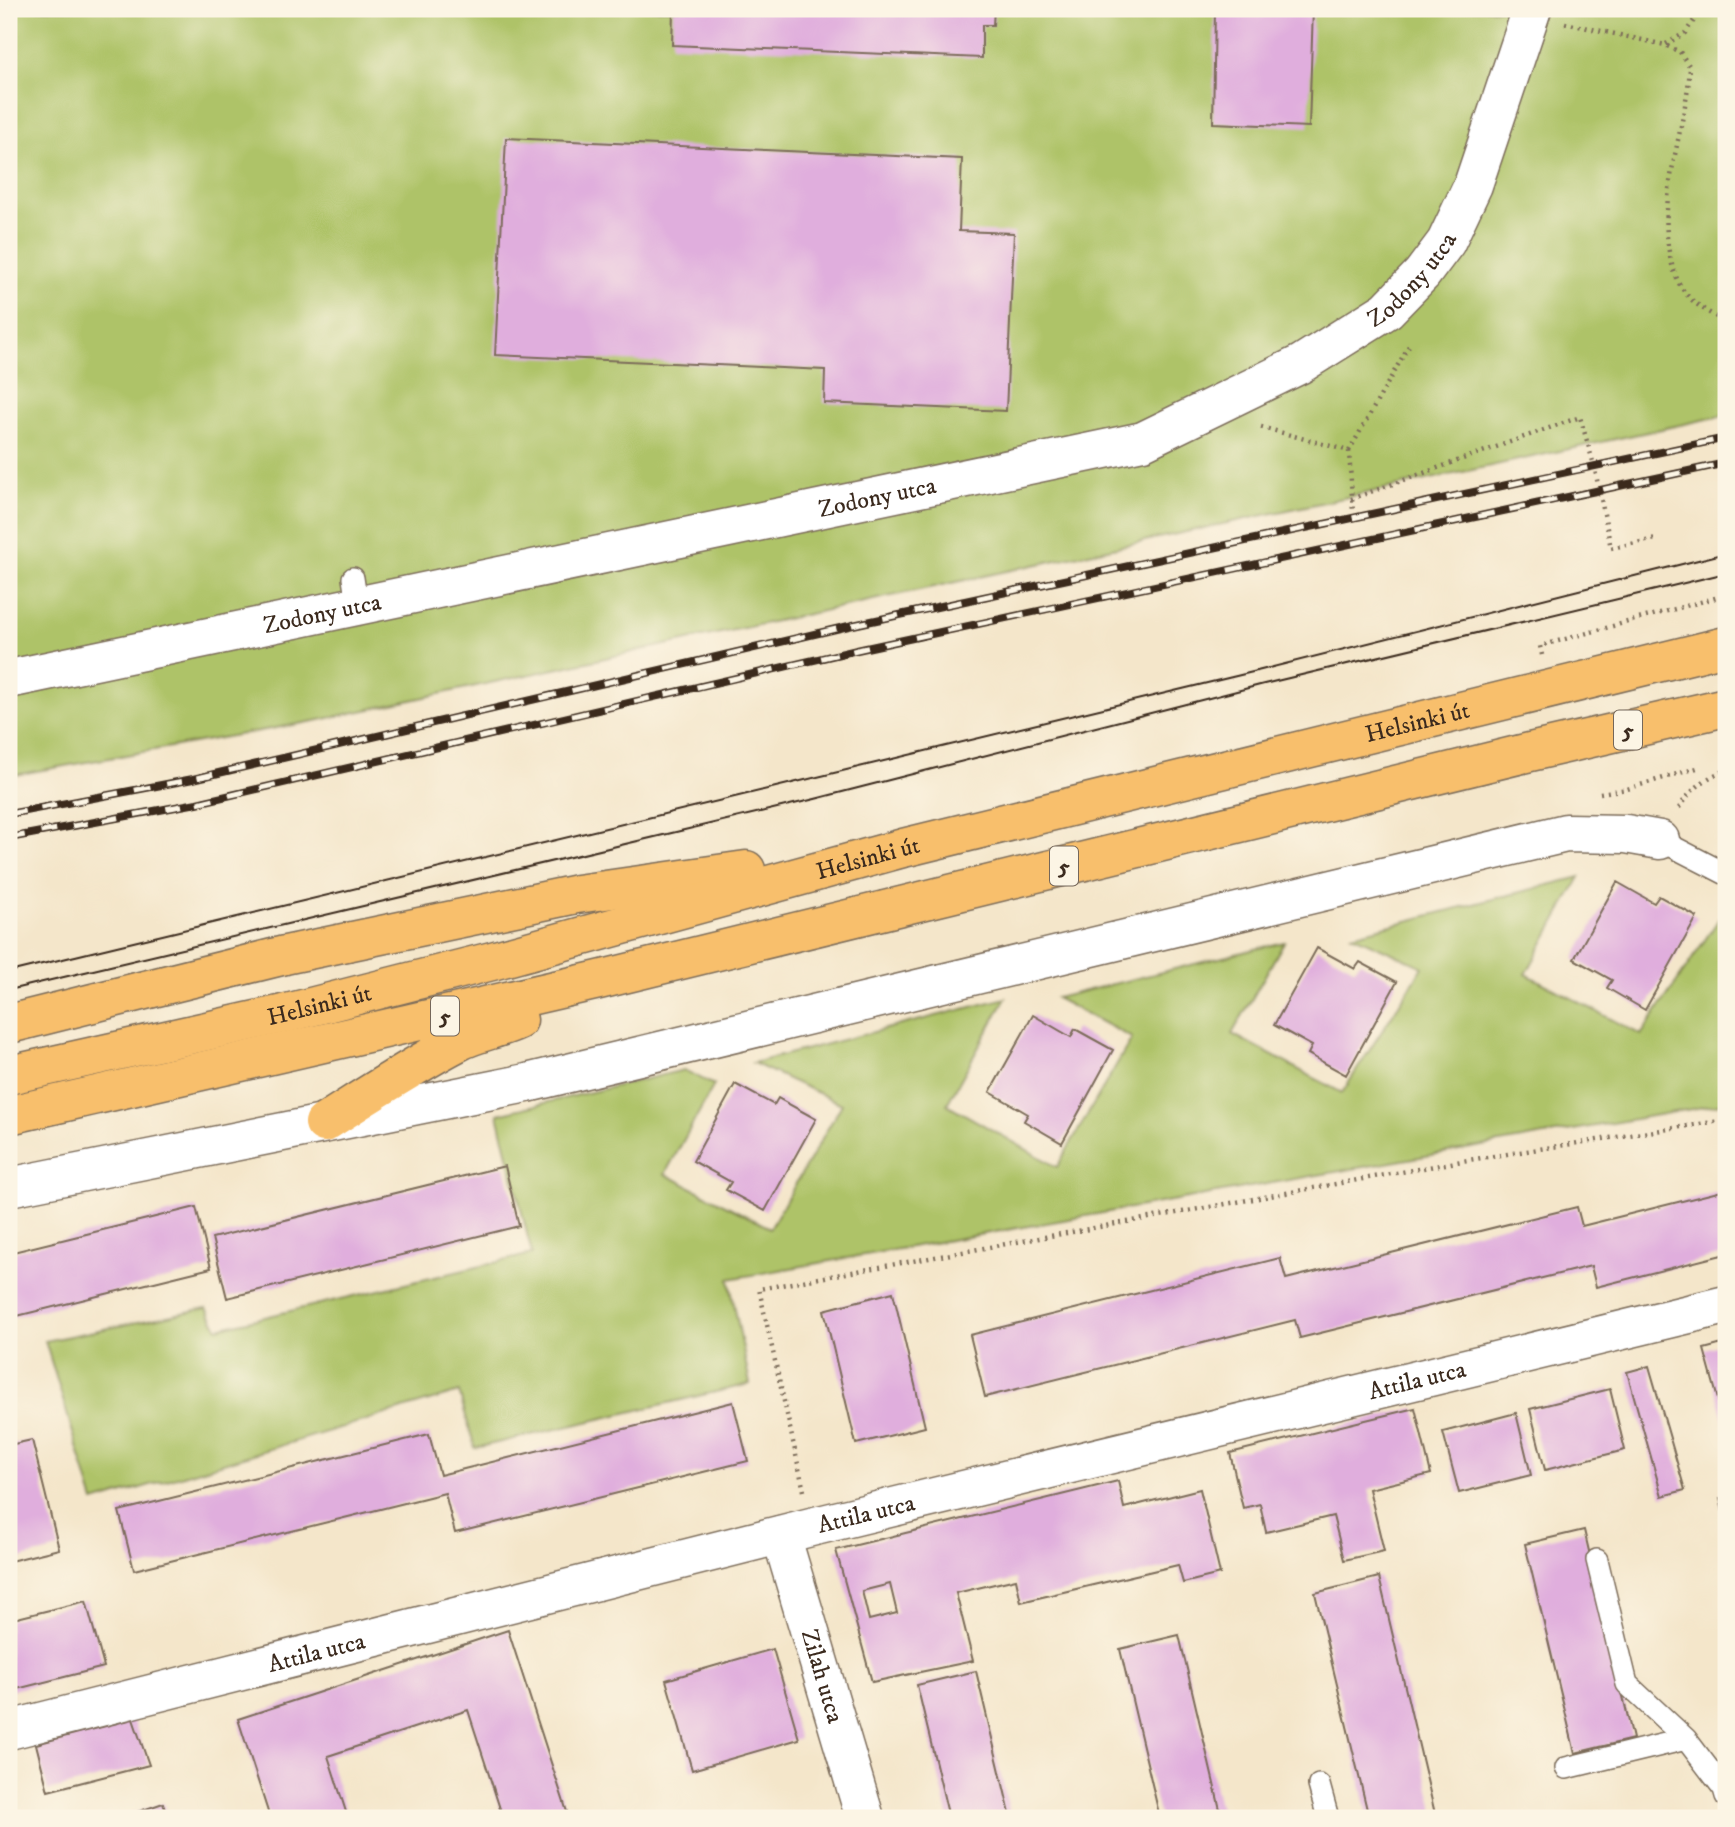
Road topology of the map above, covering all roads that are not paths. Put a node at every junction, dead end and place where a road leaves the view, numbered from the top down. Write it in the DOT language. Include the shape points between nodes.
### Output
graph roads {
  1 [pos="1531,12"];
  2 [pos="1726,646"];
  3 [pos="9,679"];
  4 [pos="1726,707"];
  5 [pos="1660,840"];
  6 [pos="903,848"];
  7 [pos="1726,874"];
  8 [pos="599,980"];
  9 [pos="9,1024"];
  10 [pos="9,1075"];
  11 [pos="9,1115"];
  12 [pos="324,1123"];
  13 [pos="9,1187"];
  14 [pos="1726,1305"];
  15 [pos="796,1531"];
  16 [pos="1597,1560"];
  17 [pos="9,1730"];
  18 [pos="1686,1739"];
  19 [pos="1566,1768"];
  20 [pos="1319,1785"];
  21 [pos="1726,1796"];
  22 [pos="865,1818"];
  23 [pos="1328,1818"];
  1 -- 3 [label="street, Zodony utca" via="1473,186 1446,242 1422,274 1387,310 1301,364 1143,441 355,591"];
  2 -- 6 [label="main road, Helsinki út / 5"];
  4 -- 8 [label="main road, Helsinki út / 5"];
  5 -- 7 [label="lane"];
  5 -- 12 [label="street" via="1566,833 527,1083"];
  6 -- 9 [label="main road" via="577,894 285,955"];
  6 -- 10 [label="main road, Helsinki út / 5" via="492,961 283,1014"];
  8 -- 11 [label="main road, Helsinki út / 5"];
  8 -- 12 [label="main road" via="504,1027 461,1040"];
  12 -- 13 [label="street"];
  14 -- 15 [label="street, Attila utca"];
  15 -- 17 [label="street, Attila utca"];
  15 -- 22 [label="street, Zilah utca"];
  16 -- 18 [label="lane" via="1627,1684"];
  18 -- 19 [label="lane"];
  18 -- 21 [label="lane"];
  20 -- 23 [label="lane"];
}
